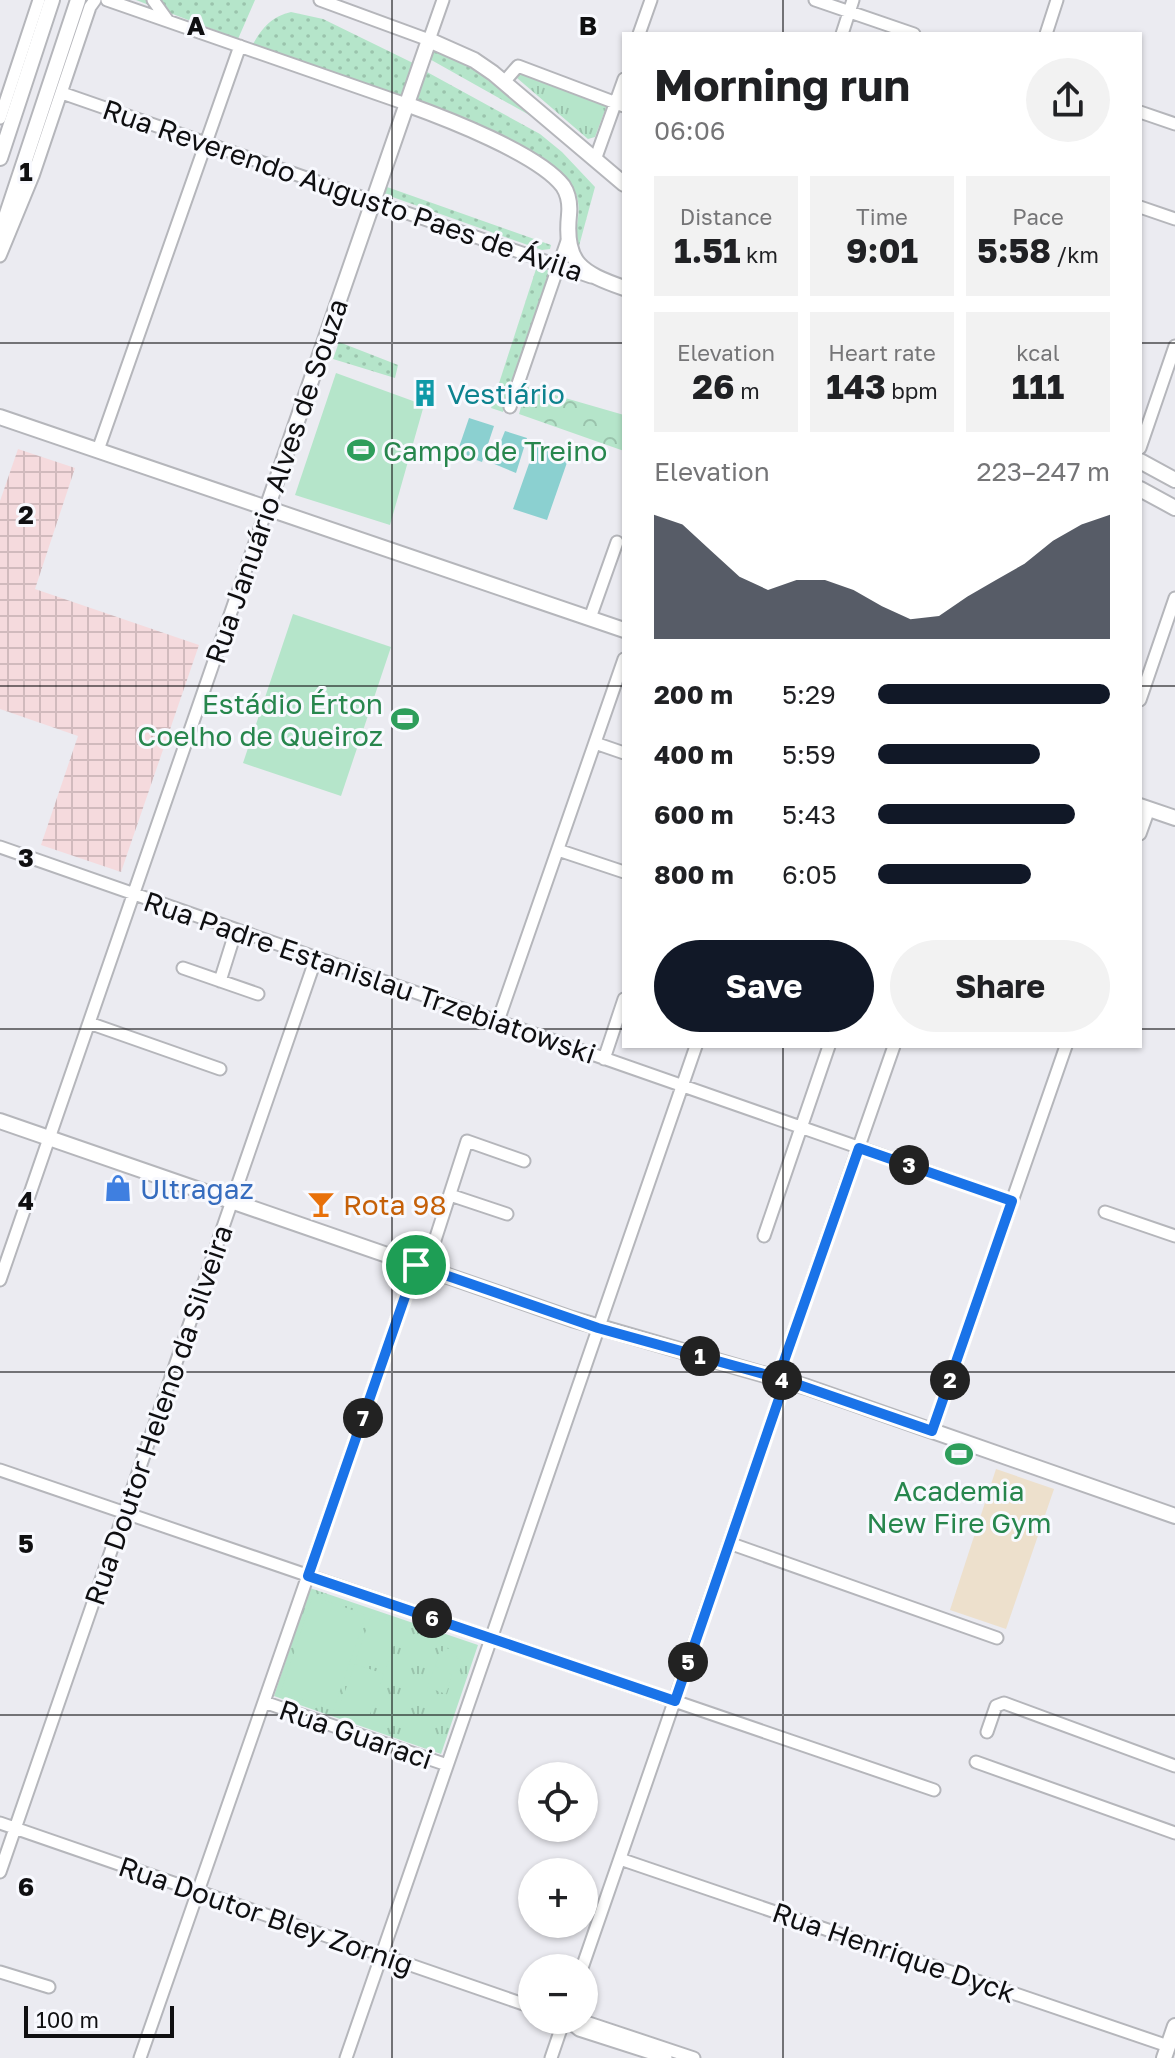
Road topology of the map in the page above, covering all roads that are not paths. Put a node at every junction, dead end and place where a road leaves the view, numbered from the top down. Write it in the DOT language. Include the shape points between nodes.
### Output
graph roads {
  1 [pos="39,0"];
  2 [pos="52,0"];
  3 [pos="78,0"];
  4 [pos="95,0"];
  5 [pos="107,0"];
  6 [pos="153,0"];
  7 [pos="320,0"];
  8 [pos="443,0"];
  9 [pos="651,0"];
  10 [pos="815,0"];
  11 [pos="1057,0"];
  12 [pos="851,6"];
  13 [pos="168,21"];
  14 [pos="640,32"];
  15 [pos="843,32"];
  16 [pos="910,32"];
  17 [pos="1047,32"];
  18 [pos="429,40"];
  19 [pos="240,46"];
  20 [pos="0,69"];
  21 [pos="15,74"];
  22 [pos="504,82"];
  23 [pos="62,93"];
  24 [pos="406,104"];
  25 [pos="620,104"];
  26 [pos="1142,113"];
  27 [pos="0,118"];
  28 [pos="1175,124"];
  29 [pos="206,143"];
  30 [pos="0,158"];
  31 [pos="595,160"];
  32 [pos="622,182"];
  33 [pos="373,201"];
  34 [pos="1142,208"];
  35 [pos="1175,219"];
  36 [pos="0,235"];
  37 [pos="567,241"];
  38 [pos="0,256"];
  39 [pos="559,265"];
  40 [pos="595,278"];
  41 [pos="622,287"];
  42 [pos="1175,346"];
  43 [pos="510,407"];
  44 [pos="0,417"];
  45 [pos="1142,442"];
  46 [pos="98,450"];
  47 [pos="1142,462"];
  48 [pos="1173,479"];
  49 [pos="1142,490"];
  50 [pos="1159,500"];
  51 [pos="267,508"];
  52 [pos="1175,508"];
  53 [pos="617,542"];
  54 [pos="1175,598"];
  55 [pos="590,618"];
  56 [pos="622,629"];
  57 [pos="622,665"];
  58 [pos="1142,694"];
  59 [pos="595,743"];
  60 [pos="622,752"];
  61 [pos="1144,808"];
  62 [pos="1175,818"];
  63 [pos="0,847"];
  64 [pos="558,850"];
  65 [pos="622,871"];
  66 [pos="134,894"];
  67 [pos="236,930"];
  68 [pos="316,958"];
  69 [pos="183,968"];
  70 [pos="220,981"];
  71 [pos="258,994"];
  72 [pos="622,1005"];
  73 [pos="498,1021"];
  74 [pos="89,1023"];
  75 [pos="695,1048"];
  76 [pos="828,1048"];
  77 [pos="893,1048"];
  78 [pos="1065,1048"];
  79 [pos="604,1059"];
  80 [pos="220,1069"];
  81 [pos="682,1086"];
  82 [pos="0,1121"];
  83 [pos="801,1127"];
  84 [pos="49,1138"];
  85 [pos="859,1148"];
  86 [pos="524,1161"];
  87 [pos="450,1195"];
  88 [pos="232,1201"];
  89 [pos="1012,1201"];
  90 [pos="1105,1212"];
  91 [pos="507,1214"];
  92 [pos="764,1236"];
  93 [pos="1175,1236"];
  94 [pos="421,1266"];
  95 [pos="0,1280"];
  96 [pos="598,1328"];
  97 [pos="782,1379"];
  98 [pos="932,1431"];
  99 [pos="0,1470"];
  100 [pos="124,1513"];
  101 [pos="1175,1516"];
  102 [pos="729,1543"];
  103 [pos="308,1576"];
  104 [pos="491,1638"];
  105 [pos="997,1638"];
  106 [pos="675,1701"];
  107 [pos="264,1702"];
  108 [pos="987,1732"];
  109 [pos="976,1762"];
  110 [pos="447,1765"];
  111 [pos="1175,1766"];
  112 [pos="934,1790"];
  113 [pos="0,1823"];
  114 [pos="15,1828"];
  115 [pos="1175,1833"];
  116 [pos="620,1859"];
  117 [pos="0,1872"];
  118 [pos="198,1891"];
  119 [pos="587,1954"];
  120 [pos="381,1955"];
  121 [pos="0,1972"];
  122 [pos="49,1987"];
  123 [pos="518,2002"];
  124 [pos="598,2026"];
  125 [pos="1175,2026"];
  126 [pos="560,2034"];
  127 [pos="591,2034"];
  128 [pos="1166,2052"];
  129 [pos="140,2058"];
  130 [pos="346,2058"];
  131 [pos="551,2058"];
  132 [pos="666,2058"];
  133 [pos="694,2058"];
  1 -- 21 [label="street"];
  2 -- 30 [label="main road"];
  3 -- 36 [label="main road"];
  4 -- 23 [label="street"];
  5 -- 13 [label="street"];
  6 -- 13 [label="street"];
  7 -- 18 [label="street"];
  8 -- 18 [label="street, Rua Januário Alves de Souza"];
  9 -- 14 [label="street"];
  10 -- 12 [label="street"];
  11 -- 17 [label="street"];
  12 -- 15 [label="street"];
  12 -- 16 [label="street"];
  13 -- 19 [label="street"];
  18 -- 22 [label="main road" via="474,60"];
  18 -- 24 [label="main road, Rua Januário Alves de Souza"];
  19 -- 24 [label="street"];
  19 -- 29 [label="street"];
  20 -- 21 [label="street"];
  21 -- 27 [label="street"];
  22 -- 25 [label="street" via="518,66"];
  22 -- 31 [label="main road"];
  23 -- 29 [label="street, Rua Reverendo Augusto Paes de Ávila"];
  23 -- 38 [label="street"];
  24 -- 33 [label="main road, Rua Januário Alves de Souza"];
  24 -- 37 [label="main road" via="451,120 545,170 566,190"];
  25 -- 31 [label="street"];
  26 -- 28 [label="street"];
  29 -- 33 [label="street, Rua Reverendo Augusto Paes de Ávila"];
  29 -- 46 [label="street"];
  31 -- 32 [label="main road"];
  33 -- 39 [label="street, Rua Reverendo Augusto Paes de Ávila"];
  33 -- 51 [label="main road, Rua Januário Alves de Souza"];
  34 -- 35 [label="street"];
  37 -- 39 [label="street"];
  37 -- 40 [label="main road" via="575,261"];
  39 -- 40 [label="street, Rua Reverendo Augusto Paes de Ávila"];
  39 -- 43 [label="street"];
  40 -- 41 [label="main road, Rua Reverendo Augusto Paes de Ávila"];
  42 -- 45 [label="street"];
  44 -- 46 [label="main road"];
  46 -- 51 [label="main road"];
  47 -- 48 [label="main road"];
  48 -- 50 [label="main road" via="1160,478 1155,484"];
  49 -- 50 [label="main road"];
  50 -- 52 [label="main road"];
  51 -- 55 [label="main road"];
  51 -- 66 [label="street, Rua Januário Alves de Souza"];
  53 -- 55 [label="street"];
  54 -- 58 [label="street"];
  55 -- 56 [label="main road"];
  57 -- 59 [label="street"];
  59 -- 60 [label="street"];
  59 -- 64 [label="street"];
  61 -- 62 [label="main road"];
  63 -- 66 [label="street, Rua Padre Estanislau Trzebiatowski"];
  64 -- 65 [label="street"];
  64 -- 73 [label="street"];
  66 -- 67 [label="street, Rua Padre Estanislau Trzebiatowski"];
  66 -- 74 [label="street, Rua Januário Alves de Souza"];
  67 -- 68 [label="street, Rua Padre Estanislau Trzebiatowski"];
  67 -- 70 [label="street"];
  68 -- 73 [label="street, Rua Padre Estanislau Trzebiatowski"];
  68 -- 88 [label="street, Rua Doutor Heleno da Silveira"];
  69 -- 70 [label="street"];
  70 -- 71 [label="street"];
  72 -- 79 [label="street"];
  73 -- 79 [label="street, Rua Padre Estanislau Trzebiatowski"];
  74 -- 80 [label="street"];
  74 -- 84 [label="street, Rua Januário Alves de Souza"];
  75 -- 81 [label="street"];
  76 -- 83 [label="street"];
  77 -- 85 [label="street"];
  78 -- 89 [label="street"];
  79 -- 81 [label="street, Rua Padre Estanislau Trzebiatowski"];
  81 -- 83 [label="street, Rua Padre Estanislau Trzebiatowski"];
  81 -- 96 [label="street"];
  82 -- 84 [label="main road"];
  83 -- 85 [label="street, Rua Padre Estanislau Trzebiatowski"];
  83 -- 92 [label="street"];
  84 -- 88 [label="main road"];
  84 -- 95 [label="street, Rua Januário Alves de Souza"];
  85 -- 89 [label="street, Rua Padre Estanislau Trzebiatowski"];
  85 -- 97 [label="street"];
  86 -- 87 [label="street" via="467,1141"];
  87 -- 91 [label="street"];
  87 -- 94 [label="street"];
  88 -- 94 [label="main road"];
  88 -- 100 [label="street, Rua Doutor Heleno da Silveira"];
  89 -- 98 [label="street"];
  90 -- 93 [label="street"];
  94 -- 96 [label="main road"];
  94 -- 103 [label="street"];
  96 -- 97 [label="main road"];
  96 -- 104 [label="street"];
  97 -- 98 [label="main road"];
  97 -- 102 [label="street"];
  98 -- 101 [label="main road"];
  99 -- 100 [label="street"];
  100 -- 103 [label="street"];
  100 -- 114 [label="street, Rua Doutor Heleno da Silveira"];
  102 -- 105 [label="street"];
  102 -- 106 [label="street"];
  103 -- 104 [label="street"];
  103 -- 107 [label="street"];
  104 -- 106 [label="street"];
  104 -- 110 [label="street"];
  106 -- 112 [label="street"];
  106 -- 116 [label="street"];
  107 -- 110 [label="street, Rua Guaraci"];
  107 -- 118 [label="street"];
  108 -- 111 [label="street" via="996,1706 1004,1703"];
  109 -- 115 [label="street"];
  110 -- 120 [label="street"];
  113 -- 114 [label="street, Rua Doutor Bley Zornig"];
  114 -- 117 [label="street, Rua Doutor Heleno da Silveira"];
  114 -- 118 [label="street, Rua Doutor Bley Zornig"];
  116 -- 119 [label="street"];
  116 -- 128 [label="street, Rua Henrique Dyck"];
  118 -- 120 [label="street, Rua Doutor Bley Zornig"];
  118 -- 129 [label="street"];
  120 -- 123 [label="street, Rua Doutor Bley Zornig"];
  120 -- 130 [label="street"];
  121 -- 122 [label="street"];
  124 -- 133 [label="street"];
  125 -- 128 [label="main road"];
  126 -- 131 [label="street"];
  127 -- 132 [label="street"];
}
